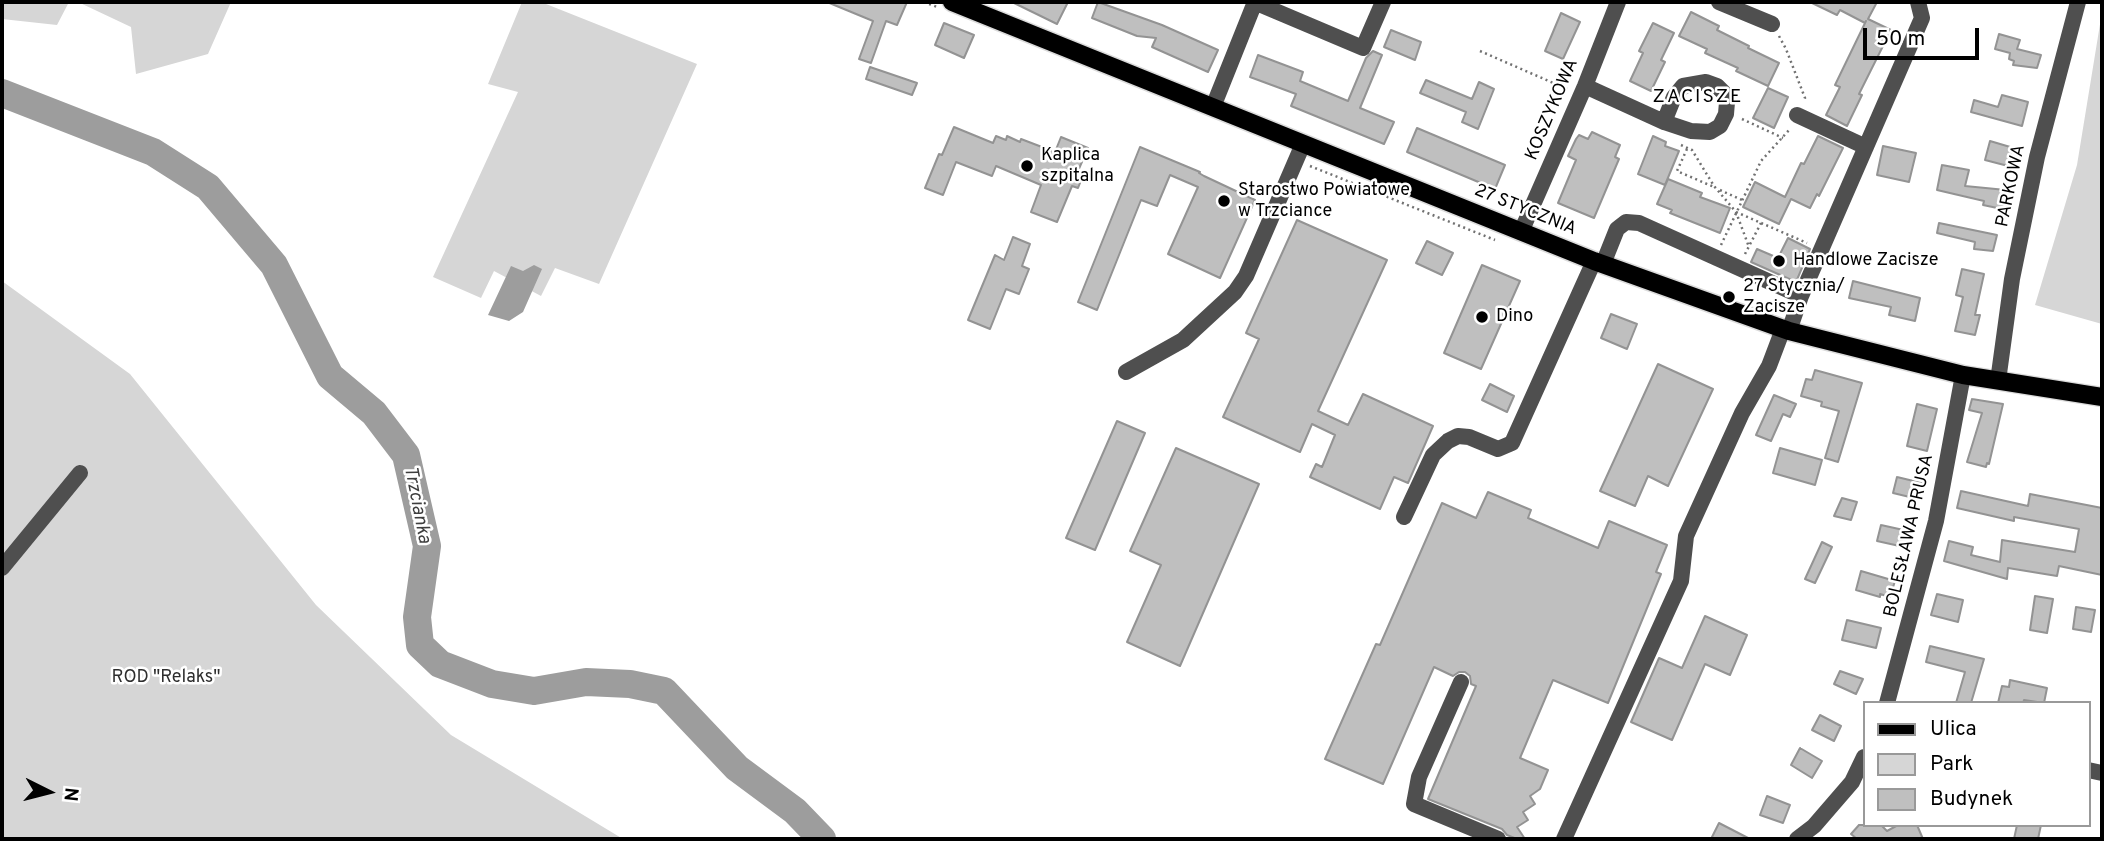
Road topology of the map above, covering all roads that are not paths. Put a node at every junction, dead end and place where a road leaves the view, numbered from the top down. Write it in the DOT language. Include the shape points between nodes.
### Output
graph roads {
  1 [pos="952,2"];
  2 [pos="1254,2"];
  3 [pos="1383,2"];
  4 [pos="1618,2"];
  5 [pos="1720,2"];
  6 [pos="1918,2"];
  7 [pos="2078,2"];
  8 [pos="1772,24"];
  9 [pos="1583,91"];
  10 [pos="1213,107"];
  11 [pos="1797,115"];
  12 [pos="1664,122"];
  13 [pos="1303,144"];
  14 [pos="1866,147"];
  15 [pos="1521,232"];
  16 [pos="1598,263"];
  17 [pos="1801,296"];
  18 [pos="1786,330"];
  19 [pos="1126,372"];
  20 [pos="1963,375"];
  21 [pos="1998,381"];
  22 [pos="2102,397"];
  23 [pos="80,472"];
  24 [pos="1404,517"];
  25 [pos="2,568"];
  26 [pos="1461,682"];
  27 [pos="1887,701"];
  28 [pos="1862,761"];
  29 [pos="1498,839"];
  30 [pos="1564,839"];
  31 [pos="1797,839"];
  1 -- 10 [label="main road, 27 STYCZNIA"];
  2 -- 3 [label="street" via="1363,48"];
  2 -- 10 [label="street"];
  4 -- 9 [label="street, KOSZYKOWA"];
  5 -- 8 [label="street"];
  6 -- 14 [label="street" via="1922,18"];
  7 -- 21 [label="street, PARKOWA" via="2037,157 2012,279"];
  9 -- 12 [label="street"];
  9 -- 15 [label="street, KOSZYKOWA"];
  10 -- 13 [label="main road, 27 STYCZNIA"];
  11 -- 14 [label="street"];
  12 -- 12 [label="street" via="1683,86 1706,82 1724,93 1726,114 1710,132"];
  13 -- 15 [label="main road, 27 STYCZNIA"];
  13 -- 19 [label="street" via="1235,292 1183,340"];
  14 -- 17 [label="street"];
  15 -- 16 [label="main road, 27 STYCZNIA"];
  16 -- 17 [label="street" via="1617,229 1626,222 1639,223"];
  16 -- 18 [label="main road, 27 STYCZNIA"];
  16 -- 24 [label="street" via="1512,443 1498,449 1469,437 1448,441 1433,455"];
  17 -- 18 [label="street"];
  18 -- 20 [label="main road, 27 STYCZNIA"];
  18 -- 30 [label="street" via="1742,412 1686,536 1681,581"];
  20 -- 21 [label="main road, 27 STYCZNIA"];
  20 -- 27 [label="street, BOLESŁAWA PRUSA" via="1936,521"];
  21 -- 22 [label="main road, 27 STYCZNIA"];
  23 -- 25 [label="street"];
  26 -- 29 [label="street" via="1419,777 1414,804"];
  28 -- 31 [label="street" via="1852,782"];
}
